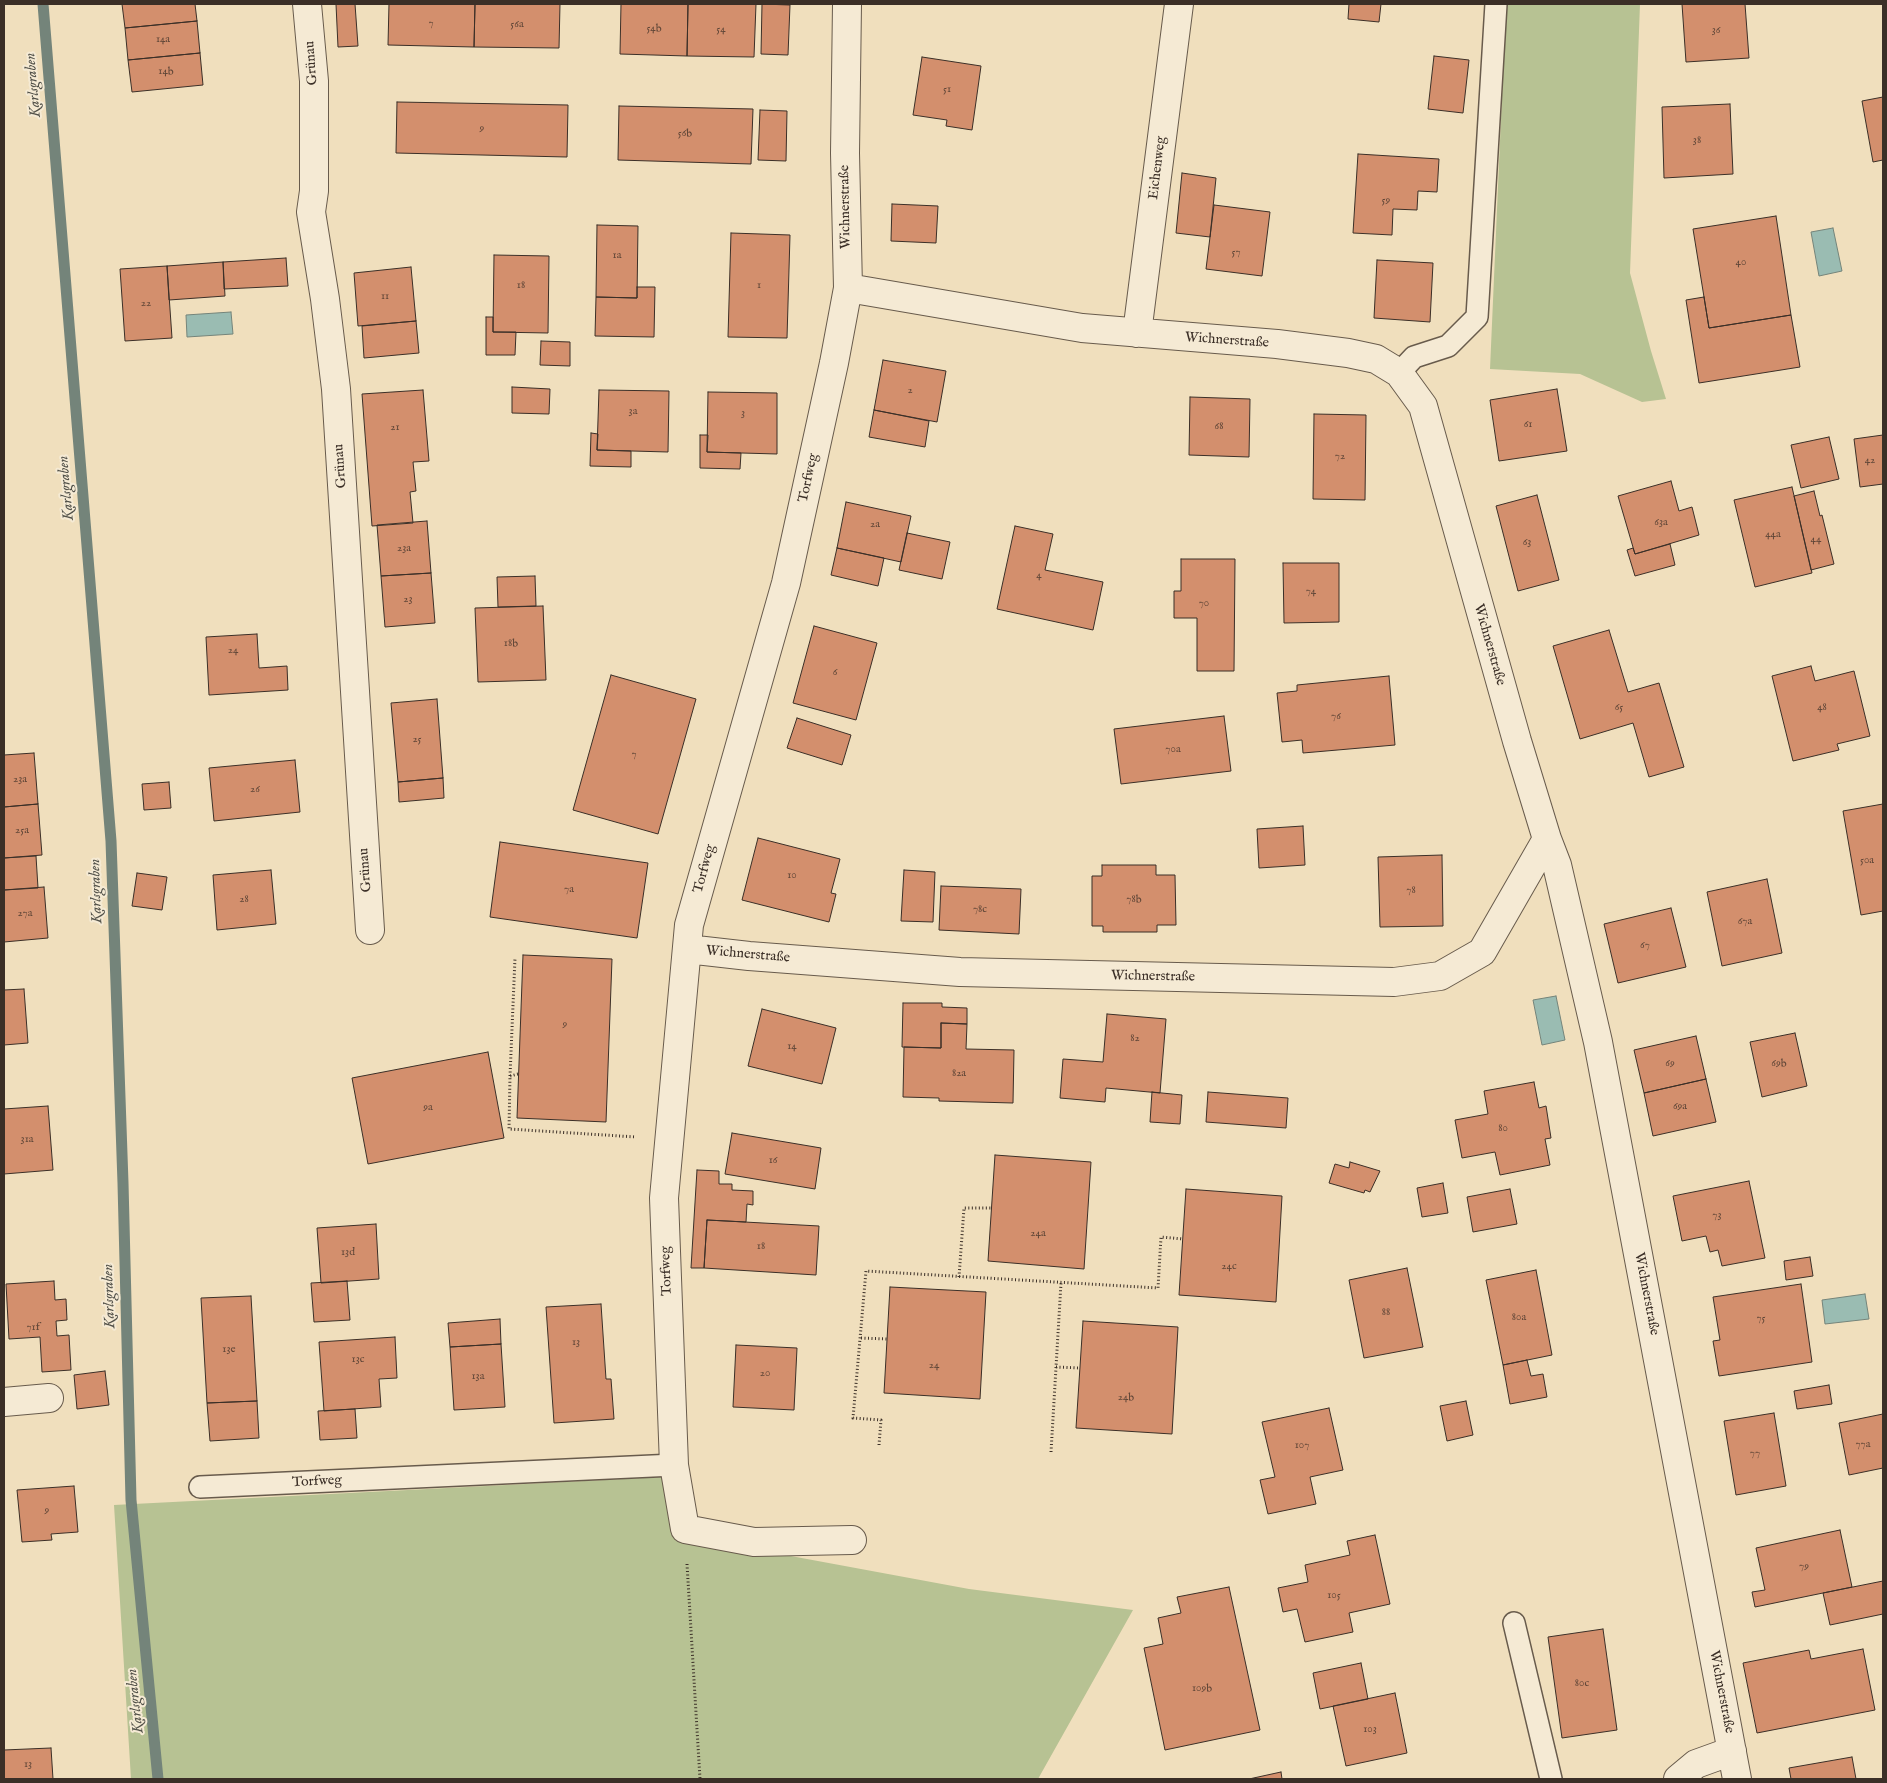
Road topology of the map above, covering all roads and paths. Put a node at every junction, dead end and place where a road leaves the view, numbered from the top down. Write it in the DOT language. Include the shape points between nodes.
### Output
graph roads {
  1 [pos="307,4"];
  2 [pos="847,4"];
  3 [pos="1179,4"];
  4 [pos="1496,4"];
  5 [pos="848,288"];
  6 [pos="1137,333"];
  7 [pos="1399,373"];
  8 [pos="1547,839"];
  9 [pos="370,930"];
  10 [pos="687,949"];
  11 [pos="515,958"];
  12 [pos="518,1074"];
  13 [pos="510,1076"];
  14 [pos="669,1139"];
  15 [pos="992,1208"];
  16 [pos="1183,1239"];
  17 [pos="959,1277"];
  18 [pos="1061,1283"];
  19 [pos="860,1338"];
  20 [pos="887,1339"];
  21 [pos="1056,1368"];
  22 [pos="1080,1368"];
  23 [pos="49,1398"];
  24 [pos="4,1402"];
  25 [pos="879,1445"];
  26 [pos="1051,1452"];
  27 [pos="674,1465"];
  28 [pos="200,1487"];
  29 [pos="685,1529"];
  30 [pos="852,1540"];
  31 [pos="1514,1623"];
  32 [pos="1732,1752"];
  33 [pos="700,1779"];
  34 [pos="1551,1779"];
  35 [pos="1678,1779"];
  36 [pos="1737,1779"];
  1 -- 9 [label="street, Grünau" via="314,81 314,191 311,212 336,389"];
  2 -- 5 [label="street, Wichnerstraße" via="845,153"];
  3 -- 6 [label="street, Eichenweg"];
  4 -- 7 [label="lane" via="1477,317 1448,346 1414,357"];
  5 -- 6 [label="street, Wichnerstraße" via="1082,328"];
  5 -- 10 [label="street, Torfweg" via="786,583 690,924"];
  6 -- 7 [label="street, Wichnerstraße" via="1348,352 1376,359"];
  7 -- 8 [label="street, Wichnerstraße" via="1423,406"];
  8 -- 10 [label="street, Wichnerstraße" via="1482,952 1440,976 1394,982 960,972"];
  8 -- 32 [label="street, Wichnerstraße" via="1557,865 1598,1042"];
  10 -- 14 [label="street, Torfweg"];
  11 -- 13 [label="path"];
  12 -- 13 [label="path"];
  13 -- 14 [label="path" via="509,1129"];
  14 -- 27 [label="street, Torfweg" via="664,1198"];
  15 -- 17 [label="path" via="964,1208"];
  16 -- 18 [label="path" via="1161,1237 1158,1288"];
  17 -- 18 [label="path"];
  17 -- 19 [label="path" via="866,1271"];
  18 -- 21 [label="path"];
  19 -- 20 [label="path"];
  19 -- 25 [label="path" via="853,1418 881,1420"];
  21 -- 22 [label="path"];
  21 -- 26 [label="path"];
  23 -- 24 [label="street"];
  27 -- 28 [label="lane, Torfweg"];
  27 -- 29 [label="street, Torfweg"];
  29 -- 30 [label="street" via="754,1542"];
  29 -- 33 [label="path"];
  31 -- 34 [label="lane"];
  32 -- 35 [label="street, Wichnerstraße" via="1696,1764"];
  32 -- 36 [label="street, Wichnerstraße"];
}
